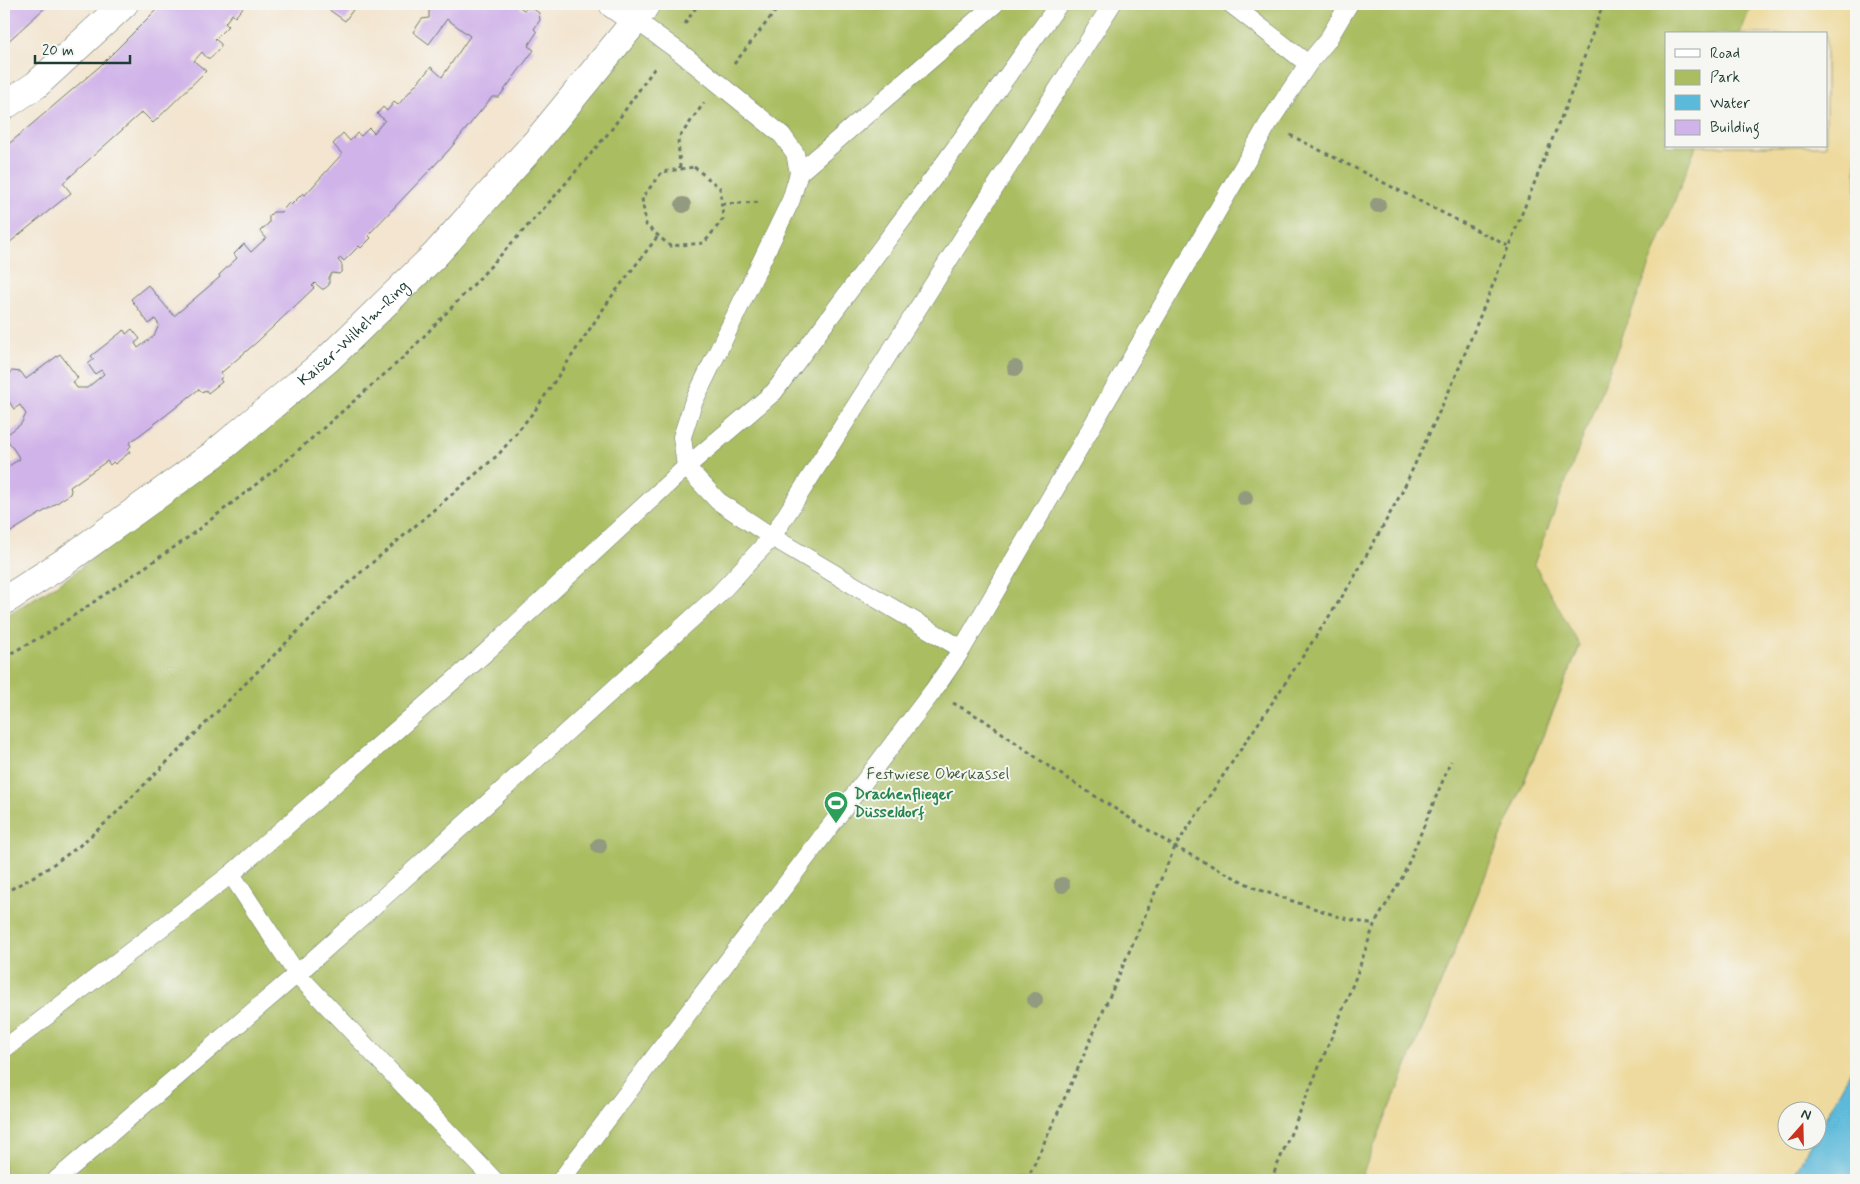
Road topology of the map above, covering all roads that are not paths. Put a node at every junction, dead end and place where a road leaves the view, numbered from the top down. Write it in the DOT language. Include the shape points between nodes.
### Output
graph roads {
  1 [pos="124,4"];
  2 [pos="613,4"];
  3 [pos="995,4"];
  4 [pos="1059,4"];
  5 [pos="1112,4"];
  6 [pos="1231,4"];
  7 [pos="1348,4"];
  8 [pos="641,12"];
  9 [pos="1308,64"];
  10 [pos="4,106"];
  11 [pos="799,173"];
  12 [pos="686,468"];
  13 [pos="772,537"];
  14 [pos="4,601"];
  15 [pos="962,649"];
  16 [pos="232,874"];
  17 [pos="297,974"];
  18 [pos="4,1048"];
  19 [pos="56,1180"];
  20 [pos="494,1180"];
  21 [pos="561,1180"];
  1 -- 10 [label="street" via="36,85"];
  2 -- 8 [label="street"];
  3 -- 11 [label="lane"];
  4 -- 12 [label="lane" via="774,392"];
  5 -- 13 [label="lane"];
  6 -- 9 [label="lane"];
  7 -- 9 [label="lane" via="1327,41"];
  8 -- 11 [label="lane" via="681,53 782,135 795,153"];
  8 -- 14 [label="street, Kaiser-Wilhelm-Ring" via="537,141 435,255 328,359 213,455 63,563"];
  9 -- 15 [label="lane" via="1268,124"];
  11 -- 12 [label="lane" via="791,200 692,403 682,437"];
  12 -- 13 [label="lane" via="718,501"];
  12 -- 16 [label="lane" via="484,654"];
  13 -- 15 [label="lane"];
  13 -- 17 [label="lane" via="718,595"];
  15 -- 21 [label="lane"];
  16 -- 17 [label="lane"];
  16 -- 18 [label="lane"];
  17 -- 19 [label="lane"];
  17 -- 20 [label="lane"];
}
